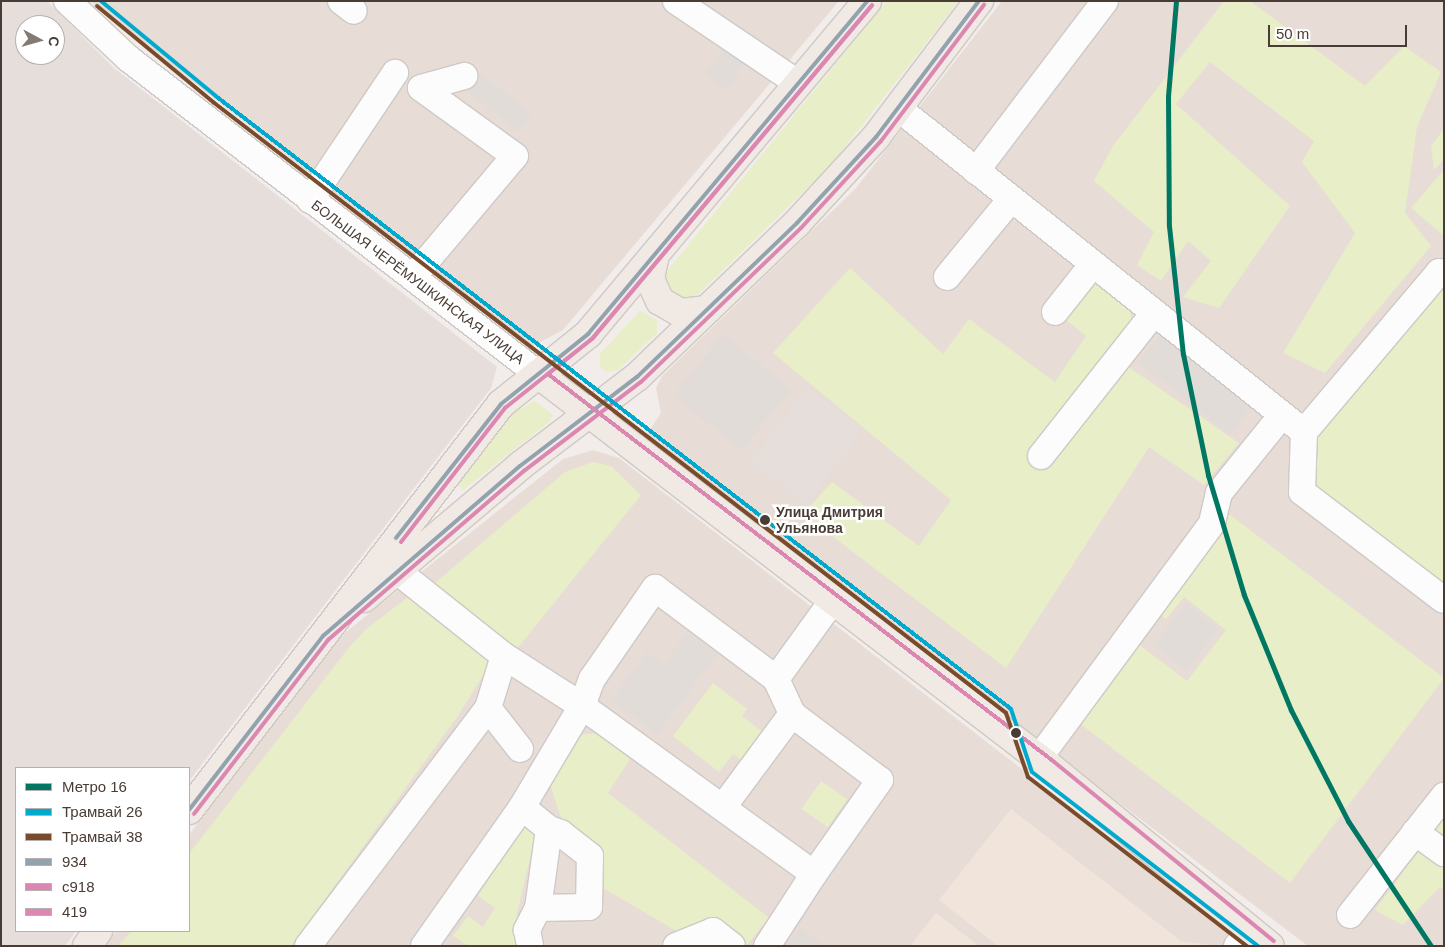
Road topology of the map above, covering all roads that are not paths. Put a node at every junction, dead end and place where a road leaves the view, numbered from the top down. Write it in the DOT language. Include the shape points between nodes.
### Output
graph roads {
  1 [pos="676,1"];
  2 [pos="867,1"];
  3 [pos="979,1"];
  4 [pos="69,2"];
  5 [pos="1093,6"];
  6 [pos="395,73"];
  7 [pos="464,76"];
  8 [pos="799,84"];
  9 [pos="898,108"];
  10 [pos="976,171"];
  11 [pos="1011,198"];
  12 [pos="310,200"];
  13 [pos="655,255"];
  14 [pos="1093,264"];
  15 [pos="413,276"];
  16 [pos="1444,276"];
  17 [pos="947,277"];
  18 [pos="614,304"];
  19 [pos="705,310"];
  20 [pos="1055,312"];
  21 [pos="1154,313"];
  22 [pos="669,346"];
  23 [pos="538,374"];
  24 [pos="590,413"];
  25 [pos="1282,415"];
  26 [pos="1304,432"];
  27 [pos="1041,456"];
  28 [pos="396,571"];
  29 [pos="833,600"];
  30 [pos="1444,600"];
  31 [pos="323,636"];
  32 [pos="504,656"];
  33 [pos="776,679"];
  34 [pos="582,706"];
  35 [pos="488,708"];
  36 [pos="792,714"];
  37 [pos="520,748"];
  38 [pos="1039,758"];
  39 [pos="1444,796"];
  40 [pos="522,807"];
  41 [pos="722,808"];
  42 [pos="190,809"];
  43 [pos="549,829"];
  44 [pos="1415,832"];
  45 [pos="1444,852"];
  46 [pos="814,874"];
  47 [pos="538,908"];
  48 [pos="1350,915"];
  49 [pos="97,932"];
  50 [pos="98,932"];
  51 [pos="1252,940"];
  52 [pos="86,946"];
  53 [pos="91,946"];
  54 [pos="308,946"];
  55 [pos="424,946"];
  56 [pos="530,946"];
  57 [pos="676,946"];
  58 [pos="732,946"];
  59 [pos="767,946"];
  1 -- 8 [label="street"];
  2 -- 8 [label="main road"];
  3 -- 9 [label="main road"];
  4 -- 12 [label="street, БОЛЬШАЯ ЧЕРЁМУШКИНСКАЯ УЛИЦА" via="129,59"];
  5 -- 10 [label="street"];
  6 -- 12 [label="street"];
  7 -- 15 [label="street" via="421,88 515,156"];
  8 -- 13 [label="main road"];
  9 -- 10 [label="street"];
  9 -- 19 [label="main road" via="842,178"];
  10 -- 11 [label="street"];
  11 -- 14 [label="street"];
  11 -- 17 [label="street"];
  12 -- 15 [label="street, БОЛЬШАЯ ЧЕРЁМУШКИНСКАЯ УЛИЦА"];
  13 -- 18 [label="main road"];
  13 -- 19 [label="main road" via="650,279 660,301 681,313"];
  14 -- 20 [label="street"];
  14 -- 21 [label="street"];
  15 -- 23 [label="street, БОЛЬШАЯ ЧЕРЁМУШКИНСКАЯ УЛИЦА"];
  16 -- 26 [label="street" via="1439,272"];
  18 -- 22 [label="main road" via="634,302 653,310 666,326"];
  18 -- 23 [label="main road" via="575,348"];
  19 -- 22 [label="main road"];
  21 -- 25 [label="street"];
  21 -- 27 [label="street"];
  22 -- 24 [label="main road"];
  23 -- 24 [label="main road, БОЛЬШАЯ ЧЕРЁМУШКИНСКАЯ УЛИЦА"];
  23 -- 31 [label="main road" via="501,404 477,433"];
  24 -- 28 [label="main road"];
  24 -- 29 [label="main road, БОЛЬШАЯ ЧЕРЁМУШКИНСКАЯ УЛИЦА"];
  25 -- 26 [label="street"];
  25 -- 38 [label="street" via="1218,493 1212,523"];
  26 -- 30 [label="street" via="1302,492"];
  28 -- 31 [label="main road"];
  28 -- 32 [label="street"];
  29 -- 33 [label="street"];
  29 -- 38 [label="main road, БОЛЬШАЯ ЧЕРЁМУШКИНСКАЯ УЛИЦА"];
  31 -- 42 [label="main road"];
  32 -- 34 [label="street"];
  32 -- 35 [label="street"];
  33 -- 34 [label="street" via="655,588 592,679"];
  33 -- 36 [label="street"];
  34 -- 40 [label="street"];
  34 -- 41 [label="street"];
  35 -- 37 [label="street"];
  35 -- 54 [label="street"];
  36 -- 41 [label="street"];
  36 -- 46 [label="street" via="880,780"];
  38 -- 51 [label="main road, БОЛЬШАЯ ЧЕРЁМУШКИНСКАЯ УЛИЦА"];
  39 -- 44 [label="street"];
  40 -- 43 [label="street"];
  40 -- 55 [label="street"];
  41 -- 46 [label="street"];
  43 -- 47 [label="street"];
  43 -- 47 [label="street" via="561,833 590,856 589,907"];
  44 -- 45 [label="street"];
  44 -- 48 [label="street"];
  46 -- 59 [label="street"];
  47 -- 56 [label="street" via="528,930"];
  49 -- 52 [label="main road"];
  50 -- 53 [label="main road"];
  57 -- 58 [label="street" via="713,931"];
}
